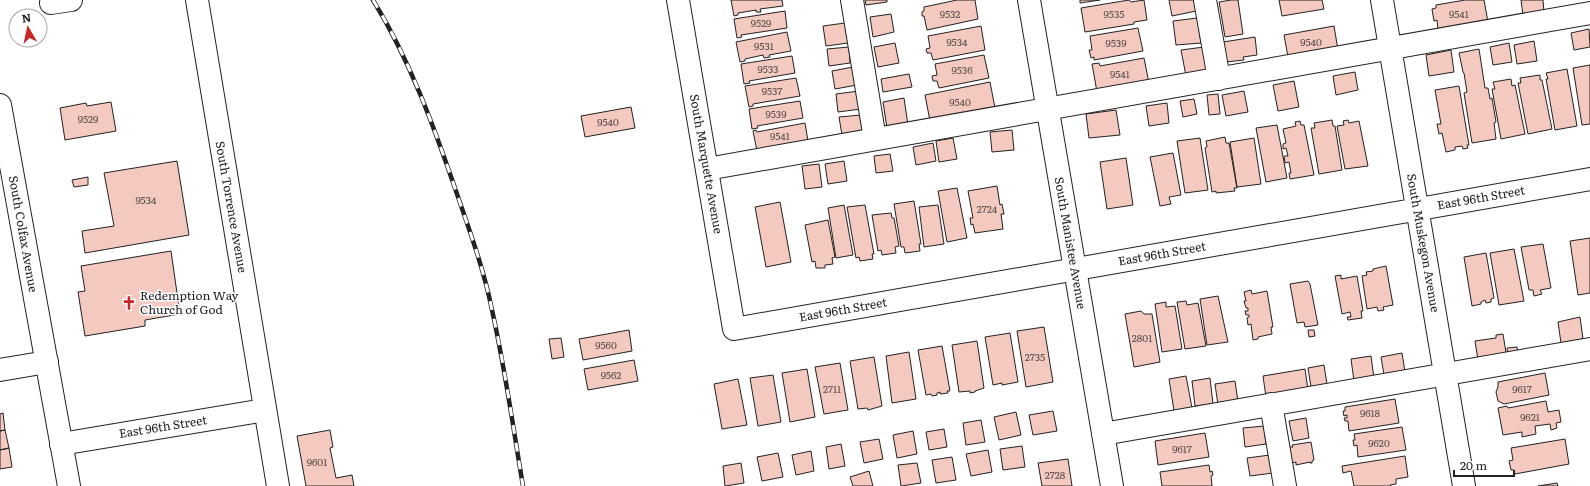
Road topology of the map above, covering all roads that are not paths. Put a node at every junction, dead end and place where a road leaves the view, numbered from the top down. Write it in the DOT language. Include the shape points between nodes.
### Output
graph roads {
  1 [pos="197,0"];
  2 [pos="678,0"];
  3 [pos="852,0"];
  4 [pos="1029,0"];
  5 [pos="1205,0"];
  6 [pos="1382,0"];
  7 [pos="1557,9"];
  8 [pos="1590,13"];
  9 [pos="1390,48"];
  10 [pos="1219,78"];
  11 [pos="0,105"];
  12 [pos="1047,109"];
  13 [pos="3,139"];
  14 [pos="875,139"];
  15 [pos="707,169"];
  16 [pos="1590,179"];
  17 [pos="1417,209"];
  18 [pos="1075,269"];
  19 [pos="734,329"];
  20 [pos="1590,349"];
  21 [pos="46,362"];
  22 [pos="0,370"];
  23 [pos="1445,374"];
  24 [pos="1271,404"];
  25 [pos="265,410"];
  26 [pos="1103,434"];
  27 [pos="62,444"];
  28 [pos="69,486"];
  29 [pos="278,486"];
  30 [pos="1112,486"];
  31 [pos="1285,486"];
  32 [pos="1464,486"];
  1 -- 25 [label="street, South Torrence Avenue"];
  2 -- 15 [label="street, South Marquette Avenue"];
  3 -- 14 [label="street"];
  4 -- 12 [label="street, South Manistee Avenue"];
  5 -- 10 [label="street"];
  6 -- 9 [label="street, South Muskegon Avenue"];
  7 -- 8 [label="street"];
  7 -- 9 [label="street"];
  9 -- 10 [label="street"];
  9 -- 17 [label="street, South Muskegon Avenue"];
  10 -- 12 [label="street"];
  11 -- 13 [label="street, South Colfax Avenue"];
  12 -- 14 [label="street"];
  12 -- 18 [label="street, South Manistee Avenue"];
  13 -- 21 [label="street, South Colfax Avenue"];
  14 -- 15 [label="street"];
  15 -- 19 [label="street, South Marquette Avenue"];
  16 -- 17 [label="street, East 96th Street"];
  17 -- 18 [label="street, East 96th Street"];
  17 -- 23 [label="street, South Muskegon Avenue"];
  18 -- 19 [label="street, East 96th Street"];
  18 -- 26 [label="street, South Manistee Avenue"];
  20 -- 23 [label="street"];
  21 -- 22 [label="street"];
  21 -- 27 [label="street, South Colfax Avenue"];
  23 -- 24 [label="street"];
  23 -- 32 [label="street, South Muskegon Avenue"];
  24 -- 26 [label="street"];
  24 -- 31 [label="street"];
  25 -- 27 [label="street, East 96th Street"];
  25 -- 29 [label="street, South Torrence Avenue"];
  26 -- 30 [label="street, South Manistee Avenue"];
  27 -- 28 [label="street, South Colfax Avenue"];
}
